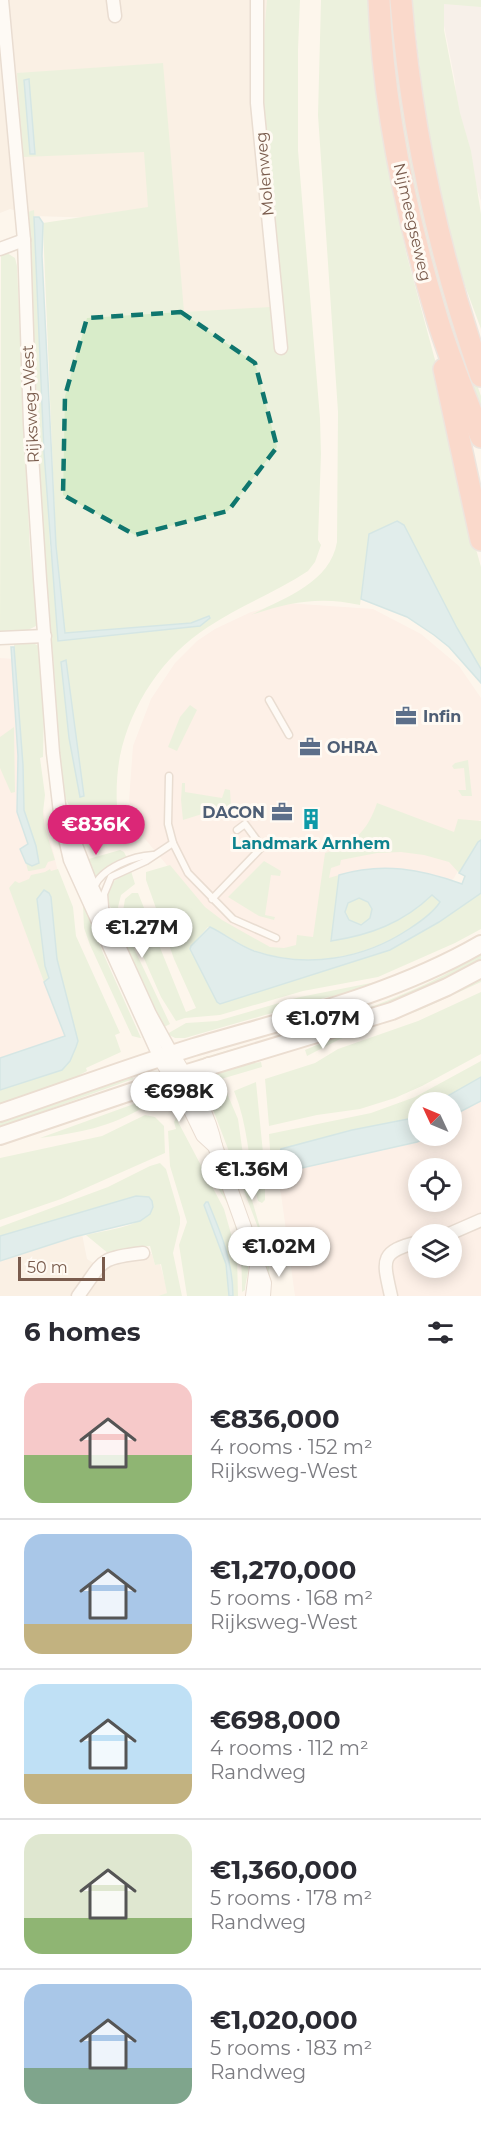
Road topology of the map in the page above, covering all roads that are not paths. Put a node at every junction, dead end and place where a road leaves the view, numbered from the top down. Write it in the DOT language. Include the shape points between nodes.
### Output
graph roads {
  1 [pos="2,0"];
  2 [pos="113,0"];
  3 [pos="257,0"];
  4 [pos="379,0"];
  5 [pos="401,0"];
  6 [pos="115,16"];
  7 [pos="24,240"];
  8 [pos="0,249"];
  9 [pos="459,312"];
  10 [pos="437,318"];
  11 [pos="281,348"];
  12 [pos="481,349"];
  13 [pos="481,376"];
  14 [pos="481,437"];
  15 [pos="481,540"];
  16 [pos="45,636"];
  17 [pos="0,638"];
  18 [pos="269,700"];
  19 [pos="289,735"];
  20 [pos="169,776"];
  21 [pos="60,808"];
  22 [pos="237,830"];
  23 [pos="173,843"];
  24 [pos="154,854"];
  25 [pos="93,889"];
  26 [pos="212,899"];
  27 [pos="89,903"];
  28 [pos="106,916"];
  29 [pos="276,938"];
  30 [pos="481,944"];
  31 [pos="481,969"];
  32 [pos="166,1056"];
  33 [pos="209,1066"];
  34 [pos="178,1076"];
  35 [pos="197,1095"];
  36 [pos="0,1113"];
  37 [pos="0,1136"];
  38 [pos="214,1146"];
  39 [pos="481,1220"];
  40 [pos="462,1229"];
  41 [pos="408,1245"];
  42 [pos="143,1252"];
  43 [pos="257,1266"];
  44 [pos="78,1296"];
  45 [pos="253,1296"];
  46 [pos="263,1296"];
  47 [pos="391,1296"];
  1 -- 7 [label="street, Rijksweg-West"];
  2 -- 6 [label="street"];
  3 -- 11 [label="street, Molenweg" via="257,103"];
  4 -- 10 [label="highway, Nijmeegseweg" via="395,142"];
  5 -- 9 [label="highway, Nijmeegseweg" via="418,140"];
  7 -- 8 [label="street"];
  7 -- 16 [label="street, Rijksweg-West" via="30,424"];
  9 -- 12 [label="highway"];
  9 -- 13 [label="highway, Nijmeegseweg"];
  10 -- 14 [label="highway, Nijmeegseweg"];
  10 -- 15 [label="highway" via="448,392"];
  16 -- 17 [label="street"];
  16 -- 21 [label="street, Rijksweg-West"];
  18 -- 19 [label="lane"];
  20 -- 23 [label="lane" via="168,824"];
  21 -- 25 [label="street, Rijksweg-West"];
  21 -- 27 [label="street, Rijksweg-West" via="70,860"];
  22 -- 26 [label="lane" via="245,824 262,847"];
  23 -- 24 [label="lane"];
  23 -- 26 [label="lane" via="188,873"];
  24 -- 25 [label="lane" via="104,873"];
  24 -- 28 [label="lane" via="111,877 104,894"];
  25 -- 27 [label="lane"];
  25 -- 28 [label="street, Rijksweg-West"];
  26 -- 29 [label="lane" via="233,919"];
  27 -- 32 [label="street, Rijksweg-West"];
  28 -- 32 [label="street, Rijksweg-West"];
  30 -- 32 [label="main road" via="375,993"];
  31 -- 33 [label="main road" via="392,1011"];
  32 -- 34 [label="street"];
  32 -- 36 [label="main road"];
  33 -- 34 [label="main road"];
  33 -- 35 [label="main road"];
  34 -- 35 [label="street"];
  34 -- 37 [label="main road"];
  34 -- 38 [label="street" via="203,1135"];
  35 -- 38 [label="street"];
  38 -- 43 [label="street"];
  39 -- 40 [label="street"];
  41 -- 47 [label="street" via="396,1249 385,1261"];
  42 -- 44 [label="street" via="102,1262"];
  43 -- 45 [label="street"];
  43 -- 46 [label="street" via="264,1283"];
}
